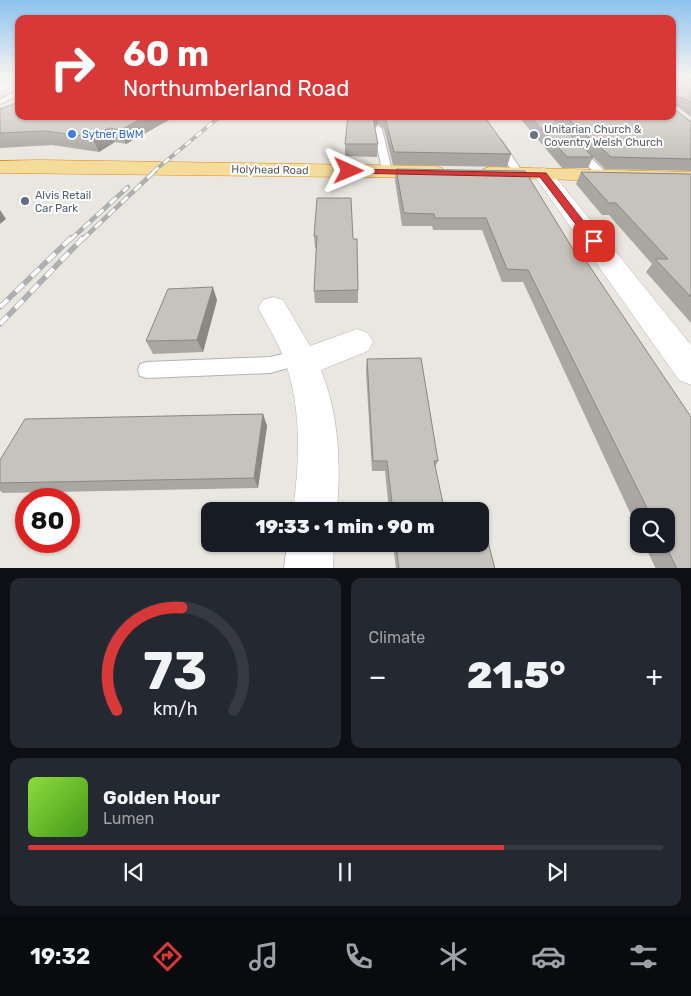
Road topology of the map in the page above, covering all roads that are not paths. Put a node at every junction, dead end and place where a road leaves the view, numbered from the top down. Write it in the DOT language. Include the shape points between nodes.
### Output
graph roads {
  1 [pos="378,129"];
  2 [pos="493,135"];
  3 [pos="570,143"];
  4 [pos="0,168"];
  5 [pos="388,172"];
  6 [pos="531,174"];
  7 [pos="604,176"];
  8 [pos="691,178"];
  9 [pos="273,308"];
  10 [pos="357,342"];
  11 [pos="301,360"];
  12 [pos="147,370"];
  13 [pos="691,370"];
  14 [pos="316,502"];
  15 [pos="310,552"];
  16 [pos="308,568"];
  1 -- 5 [label="lane"];
  2 -- 6 [label="lane"];
  3 -- 7 [label="lane"];
  4 -- 5 [label="highway, Holyhead Road"];
  5 -- 6 [label="highway, Holyhead Road"];
  6 -- 7 [label="highway, Holyhead Road"];
  6 -- 13 [label="street"];
  7 -- 8 [label="highway, Holyhead Road"];
  9 -- 11 [label="street"];
  10 -- 11 [label="street"];
  11 -- 12 [label="lane" via="270,365"];
  11 -- 14 [label="street" via="314,405 319,457"];
  15 -- 16 [label="street"];
}
